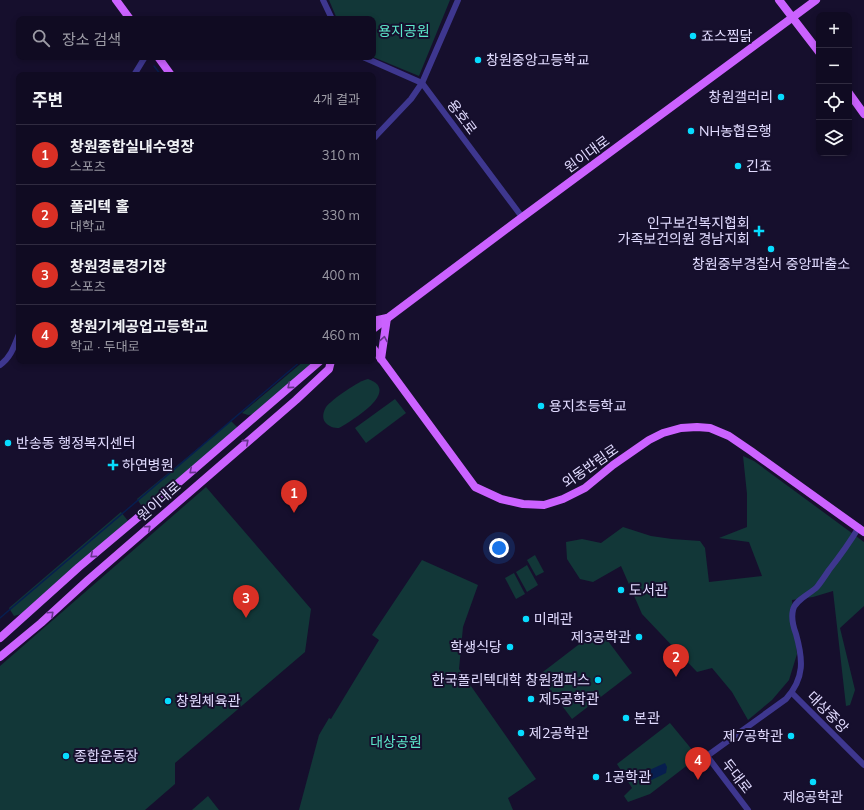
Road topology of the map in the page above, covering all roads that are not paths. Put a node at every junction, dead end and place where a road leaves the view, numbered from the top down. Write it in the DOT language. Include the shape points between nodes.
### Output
graph roads {
  1 [pos="116,0"];
  2 [pos="323,0"];
  3 [pos="458,0"];
  4 [pos="779,0"];
  5 [pos="816,0"];
  6 [pos="128,16"];
  7 [pos="331,16"];
  8 [pos="792,18"];
  9 [pos="816,48"];
  10 [pos="143,60"];
  11 [pos="160,60"];
  12 [pos="370,60"];
  13 [pos="136,72"];
  14 [pos="169,72"];
  15 [pos="422,83"];
  16 [pos="852,98"];
  17 [pos="864,114"];
  18 [pos="376,136"];
  19 [pos="522,217"];
  20 [pos="387,318"];
  21 [pos="376,320"];
  22 [pos="376,327"];
  23 [pos="16,342"];
  24 [pos="376,352"];
  25 [pos="376,356"];
  26 [pos="381,359"];
  27 [pos="317,364"];
  28 [pos="330,364"];
  29 [pos="0,365"];
  30 [pos="861,530"];
  31 [pos="0,638"];
  32 [pos="0,658"];
  33 [pos="792,693"];
  34 [pos="707,756"];
  35 [pos="864,765"];
  36 [pos="748,810"];
  1 -- 6 [label="main road"];
  2 -- 7 [label="street"];
  3 -- 15 [label="street"];
  4 -- 8 [label="main road"];
  5 -- 8 [label="main road, 원이대로"];
  8 -- 9 [label="main road"];
  8 -- 19 [label="main road, 원이대로"];
  10 -- 13 [label="street"];
  11 -- 14 [label="main road"];
  12 -- 15 [label="street, 용호로"];
  15 -- 18 [label="street" via="411,99"];
  15 -- 19 [label="street, 용호로"];
  16 -- 17 [label="main road"];
  19 -- 20 [label="main road, 원이대로"];
  20 -- 21 [label="main road"];
  20 -- 22 [label="main road, 원이대로"];
  26 -- 20 [label="main road, one-way"];
  23 -- 29 [label="street" via="7,360"];
  24 -- 26 [label="main road, 외동반림로"];
  25 -- 26 [label="main road"];
  26 -- 30 [label="main road, 외동반림로" via="475,487 501,499 544,505 564,499 585,488 649,440 663,433 681,428 710,428 747,448"];
  27 -- 31 [label="main road, 원이대로, one-way"];
  32 -- 28 [label="main road, 원이대로, one-way" via="296,400 329,369"];
  30 -- 33 [label="street, 외동반림로" via="817,587 792,609 792,622 802,665"];
  33 -- 34 [label="street, 외동반림로"];
  33 -- 35 [label="street, 대상중앙"];
  34 -- 36 [label="street, 두대로"];
}
